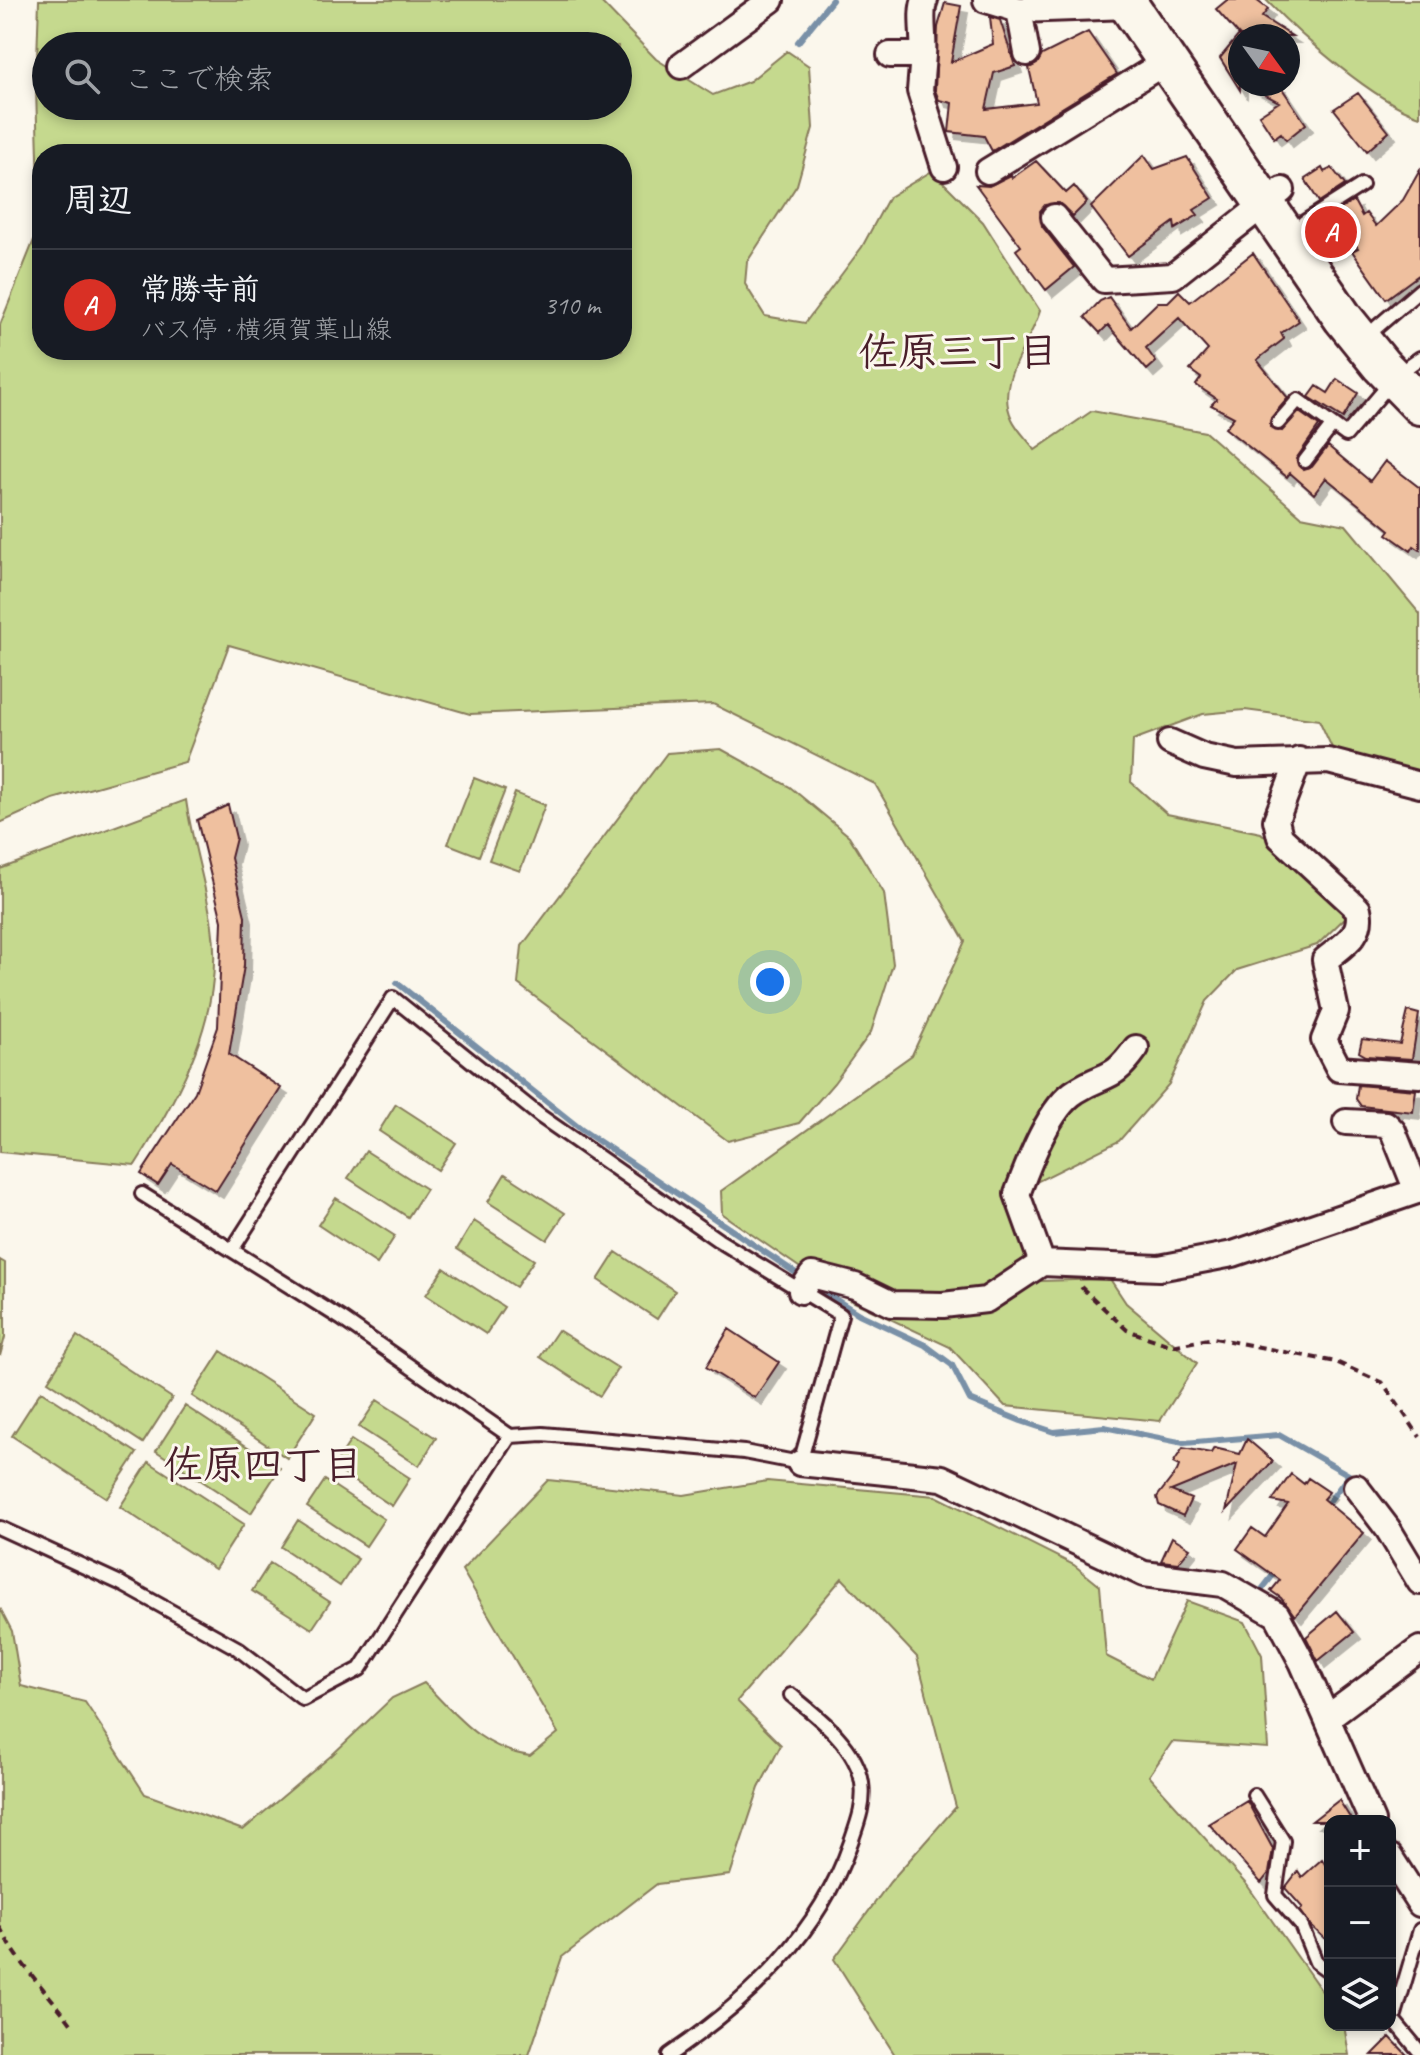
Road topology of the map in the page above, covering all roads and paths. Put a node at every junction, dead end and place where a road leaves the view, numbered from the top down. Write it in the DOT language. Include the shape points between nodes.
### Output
graph roads {
  1 [pos="771,0"];
  2 [pos="925,0"];
  3 [pos="986,0"];
  4 [pos="1135,2"];
  5 [pos="1019,10"];
  6 [pos="1027,53"];
  7 [pos="890,55"];
  8 [pos="923,55"];
  9 [pos="1167,61"];
  10 [pos="681,66"];
  11 [pos="944,167"];
  12 [pos="988,171"];
  13 [pos="1362,185"];
  14 [pos="1273,196"];
  15 [pos="1054,217"];
  16 [pos="1304,222"];
  17 [pos="1420,290"];
  18 [pos="1377,327"];
  19 [pos="1413,376"];
  20 [pos="1278,423"];
  21 [pos="1332,426"];
  22 [pos="1305,461"];
  23 [pos="1170,742"];
  24 [pos="1299,760"];
  25 [pos="1420,785"];
  26 [pos="1136,1048"];
  27 [pos="1420,1075"];
  28 [pos="1346,1122"];
  29 [pos="1418,1191"];
  30 [pos="142,1194"];
  31 [pos="232,1250"];
  32 [pos="1052,1264"];
  33 [pos="801,1291"];
  34 [pos="510,1436"];
  35 [pos="1420,1437"];
  36 [pos="800,1463"];
  37 [pos="1356,1487"];
  38 [pos="0,1528"];
  39 [pos="1420,1582"];
  40 [pos="1420,1649"];
  41 [pos="791,1695"];
  42 [pos="1327,1718"];
  43 [pos="1254,1795"];
  44 [pos="1369,1815"];
  45 [pos="1396,1866"];
  46 [pos="1420,1904"];
  47 [pos="0,1927"];
  48 [pos="1420,1930"];
  49 [pos="1324,1968"];
  50 [pos="1396,2005"];
  51 [pos="1396,2022"];
  52 [pos="72,2025"];
  53 [pos="1420,2052"];
  54 [pos="669,2055"];
  1 -- 10 [label="street"];
  2 -- 8 [label="street"];
  3 -- 5 [label="street"];
  4 -- 5 [label="street"];
  4 -- 9 [label="main road"];
  4 -- 14 [label="main road"];
  5 -- 6 [label="street"];
  7 -- 8 [label="street"];
  8 -- 11 [label="street" via="920,91"];
  9 -- 12 [label="street"];
  9 -- 14 [label="main road"];
  13 -- 16 [label="lane"];
  14 -- 15 [label="street" via="1173,276 1104,280"];
  14 -- 16 [label="main road"];
  14 -- 19 [label="main road" via="1343,318"];
  16 -- 18 [label="main road"];
  17 -- 18 [label="lane"];
  18 -- 19 [label="main road"];
  19 -- 21 [label="lane" via="1346,435"];
  20 -- 21 [label="lane" via="1298,400"];
  21 -- 22 [label="lane"];
  23 -- 24 [label="street" via="1237,764"];
  24 -- 25 [label="street" via="1328,761"];
  24 -- 27 [label="street" via="1276,820 1280,837 1358,909 1361,922 1356,934 1325,960 1336,1011 1324,1040 1339,1069"];
  26 -- 32 [label="street" via="1119,1072 1074,1092 1030,1159 1017,1194"];
  28 -- 29 [label="street" via="1386,1124"];
  29 -- 32 [label="street" via="1233,1254 1159,1268"];
  30 -- 31 [label="lane"];
  31 -- 33 [label="lane" via="393,998 540,1116"];
  31 -- 34 [label="lane"];
  32 -- 33 [label="street" via="986,1300 892,1304 855,1286 812,1275"];
  32 -- 35 [label="path" via="1127,1330 1172,1346 1214,1338 1336,1362 1383,1383"];
  33 -- 36 [label="lane" via="841,1315"];
  34 -- 36 [label="lane" via="543,1434 715,1449"];
  34 -- 38 [label="lane" via="360,1669 303,1699 237,1648 120,1583"];
  36 -- 42 [label="street" via="942,1478 1144,1574 1223,1584 1277,1615"];
  37 -- 39 [label="street"];
  40 -- 42 [label="street"];
  41 -- 54 [label="lane" via="835,1731 862,1780 863,1808 818,1914 779,1963 718,2021"];
  42 -- 44 [label="street"];
  43 -- 49 [label="lane" via="1283,1841 1275,1895 1301,1925 1316,1962"];
  45 -- 46 [label="street"];
  47 -- 52 [label="path" via="13,1955 41,1982"];
  48 -- 50 [label="lane"];
  51 -- 53 [label="lane"];
}
